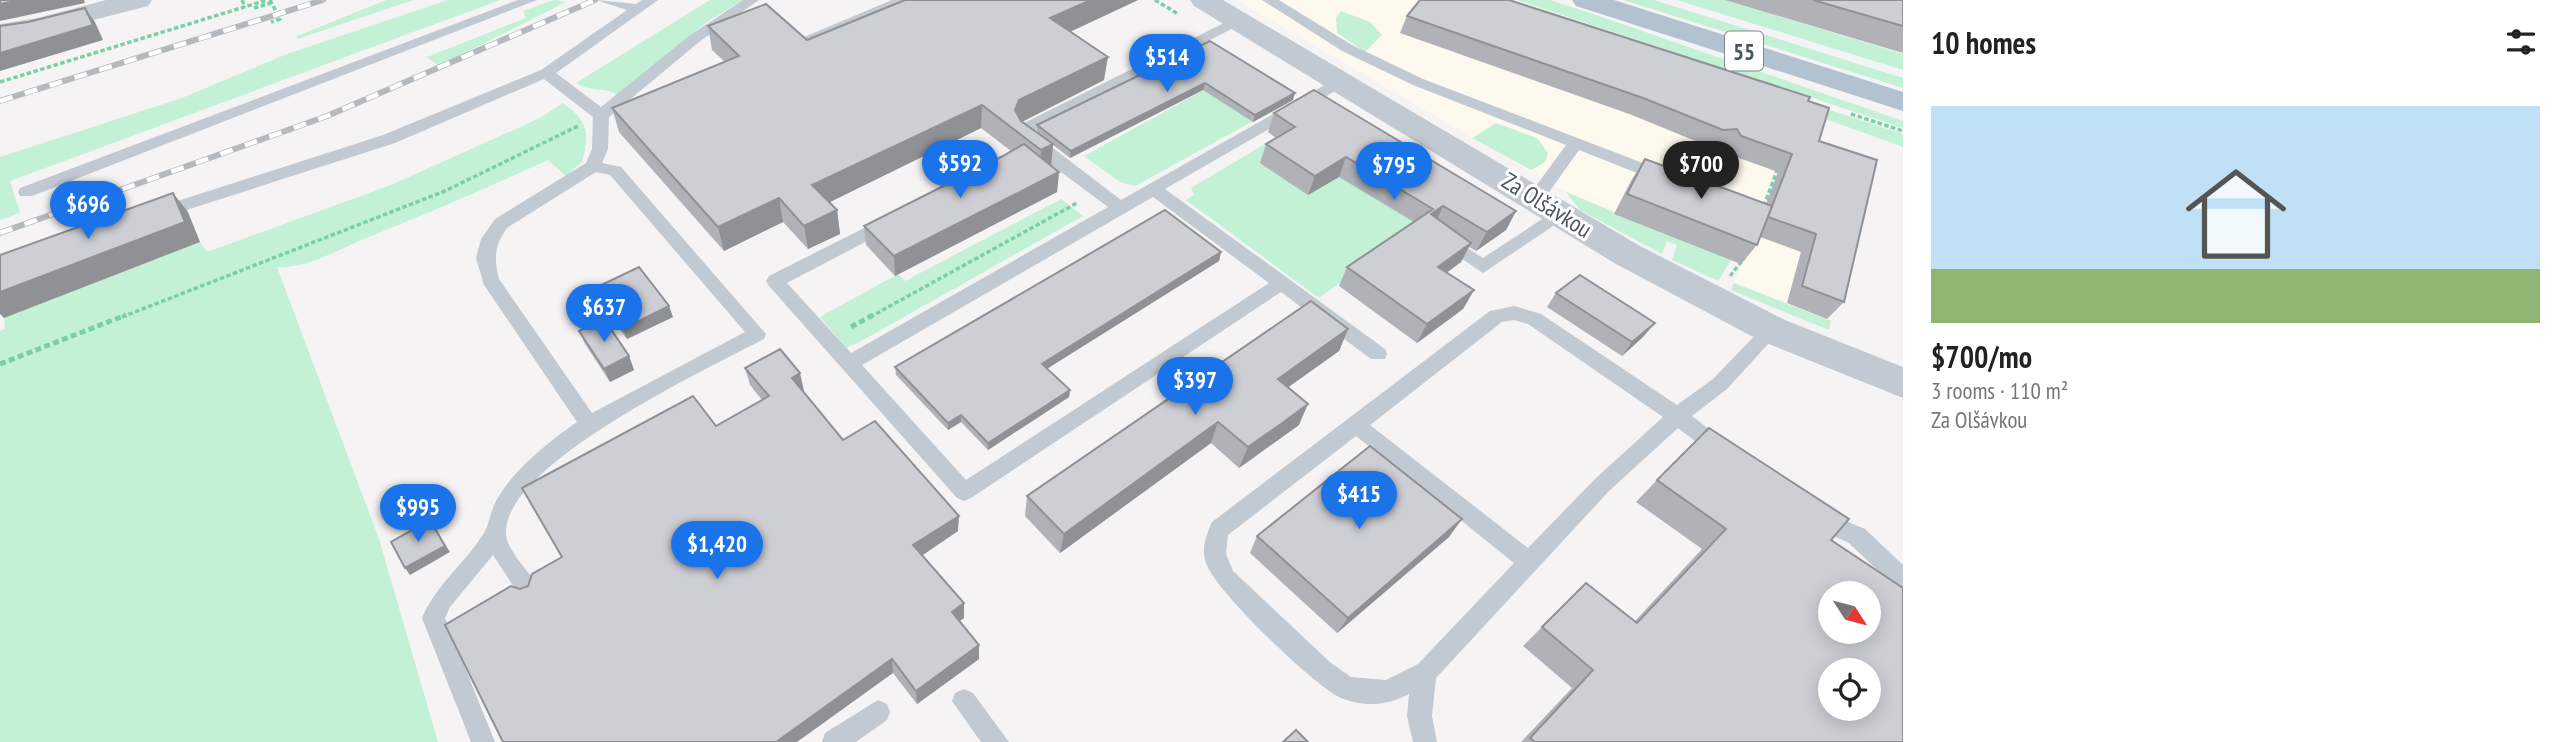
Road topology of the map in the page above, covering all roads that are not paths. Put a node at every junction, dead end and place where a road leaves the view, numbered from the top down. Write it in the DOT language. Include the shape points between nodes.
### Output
graph roads {
  1 [pos="138,0"];
  2 [pos="530,0"];
  3 [pos="603,0"];
  4 [pos="752,0"];
  5 [pos="904,0"];
  6 [pos="1204,0"];
  7 [pos="1269,0"];
  8 [pos="1586,0"];
  9 [pos="646,4"];
  10 [pos="1238,20"];
  11 [pos="0,32"];
  12 [pos="799,42"];
  13 [pos="546,73"];
  14 [pos="1342,81"];
  15 [pos="1903,102"];
  16 [pos="601,116"];
  17 [pos="1575,144"];
  18 [pos="1718,153"];
  19 [pos="593,166"];
  20 [pos="1155,190"];
  21 [pos="26,192"];
  22 [pos="1703,192"];
  23 [pos="1724,199"];
  24 [pos="1548,206"];
  25 [pos="1122,209"];
  26 [pos="908,213"];
  27 [pos="148,216"];
  28 [pos="1433,234"];
  29 [pos="1282,284"];
  30 [pos="1772,330"];
  31 [pos="1378,354"];
  32 [pos="847,363"];
  33 [pos="1903,383"];
  34 [pos="1677,416"];
  35 [pos="589,424"];
  36 [pos="1356,425"];
  37 [pos="1738,462"];
  38 [pos="1797,505"];
  39 [pos="495,537"];
  40 [pos="1528,561"];
  41 [pos="1903,580"];
  42 [pos="529,591"];
  43 [pos="1426,672"];
  44 [pos="964,701"];
  45 [pos="878,712"];
  46 [pos="483,742"];
  47 [pos="834,742"];
  48 [pos="998,742"];
  49 [pos="1425,742"];
  1 -- 11 [label="street"];
  2 -- 21 [label="lane"];
  3 -- 9 [label="lane"];
  4 -- 16 [label="lane" via="702,33"];
  5 -- 12 [label="lane"];
  6 -- 10 [label="street, Za Olšávkou"];
  7 -- 17 [label="lane" via="1347,48 1418,82"];
  8 -- 15 [label="main road, 55"];
  9 -- 13 [label="lane"];
  10 -- 14 [label="street, Za Olšávkou"];
  10 -- 25 [label="lane" via="1026,128 1028,139"];
  13 -- 16 [label="lane"];
  13 -- 27 [label="lane" via="389,139"];
  14 -- 20 [label="lane"];
  14 -- 24 [label="street, Za Olšávkou"];
  16 -- 19 [label="lane" via="600,149"];
  17 -- 22 [label="lane"];
  17 -- 24 [label="lane"];
  18 -- 22 [label="lane"];
  19 -- 35 [label="lane" via="512,214 491,233 484,253 490,280"];
  19 -- 35 [label="lane" via="615,171 757,334"];
  20 -- 25 [label="lane"];
  20 -- 29 [label="lane"];
  22 -- 23 [label="lane"];
  24 -- 28 [label="lane" via="1483,267"];
  24 -- 30 [label="street, Za Olšávkou"];
  25 -- 32 [label="lane"];
  26 -- 32 [label="lane" via="775,281"];
  29 -- 31 [label="lane"];
  29 -- 32 [label="lane" via="964,492"];
  30 -- 33 [label="street, Za Olšávkou"];
  30 -- 34 [label="lane" via="1720,384"];
  34 -- 36 [label="lane" via="1534,319 1505,313"];
  34 -- 37 [label="lane"];
  34 -- 40 [label="lane"];
  35 -- 39 [label="lane" via="525,480 504,509"];
  36 -- 40 [label="lane"];
  36 -- 43 [label="lane" via="1220,529 1214,547 1219,569 1345,687 1388,692"];
  38 -- 41 [label="lane" via="1857,536"];
  39 -- 42 [label="lane"];
  39 -- 46 [label="lane" via="442,600 433,618"];
  40 -- 43 [label="lane"];
  43 -- 49 [label="lane" via="1419,702 1419,727"];
  44 -- 48 [label="lane"];
  45 -- 47 [label="lane"];
}
